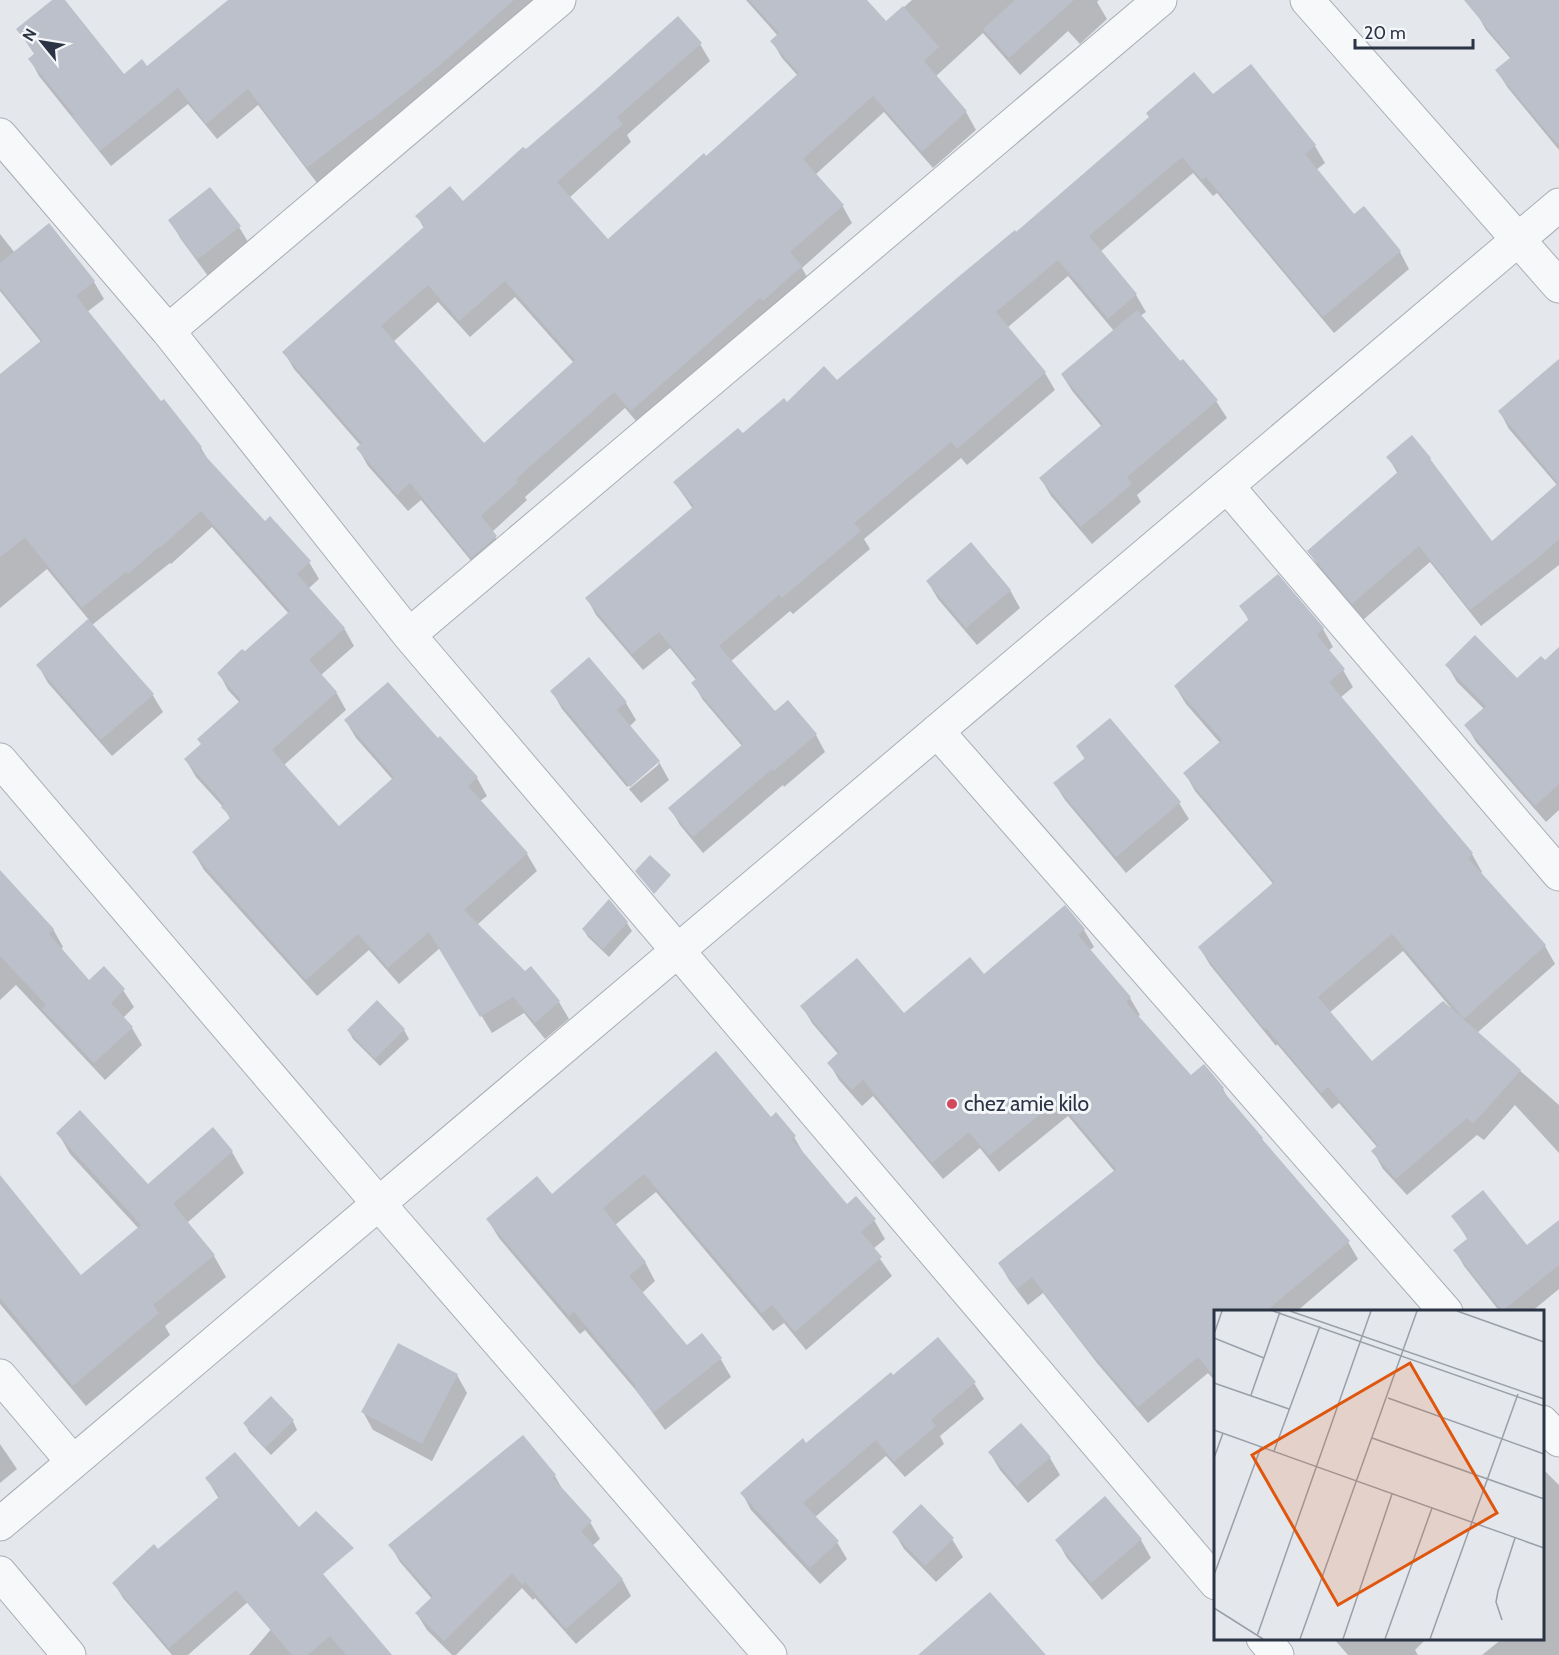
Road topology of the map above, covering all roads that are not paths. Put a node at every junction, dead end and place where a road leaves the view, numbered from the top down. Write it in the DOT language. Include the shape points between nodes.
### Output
graph roads {
  1 [pos="559,0"];
  2 [pos="1160,0"];
  3 [pos="1307,0"];
  4 [pos="0,135"];
  5 [pos="1559,205"];
  6 [pos="1519,239"];
  7 [pos="1559,286"];
  8 [pos="168,330"];
  9 [pos="1227,486"];
  10 [pos="409,635"];
  11 [pos="937,731"];
  12 [pos="0,760"];
  13 [pos="1559,874"];
  14 [pos="678,951"];
  15 [pos="379,1204"];
  16 [pos="1445,1310"];
  17 [pos="0,1376"];
  18 [pos="1544,1424"];
  19 [pos="1559,1440"];
  20 [pos="73,1462"];
  21 [pos="0,1524"];
  22 [pos="0,1573"];
  23 [pos="1214,1582"];
  24 [pos="1265,1640"];
  25 [pos="69,1655"];
  26 [pos="770,1655"];
  27 [pos="1277,1655"];
  1 -- 8 [label="street"];
  2 -- 10 [label="street"];
  3 -- 6 [label="street"];
  4 -- 8 [label="street"];
  5 -- 6 [label="street"];
  6 -- 7 [label="street"];
  6 -- 9 [label="street"];
  8 -- 10 [label="street"];
  9 -- 11 [label="street"];
  9 -- 13 [label="street"];
  10 -- 14 [label="street"];
  11 -- 14 [label="street"];
  11 -- 16 [label="street"];
  12 -- 15 [label="street"];
  14 -- 15 [label="street"];
  14 -- 23 [label="street"];
  15 -- 20 [label="street"];
  15 -- 26 [label="street"];
  17 -- 20 [label="street"];
  18 -- 19 [label="street"];
  20 -- 21 [label="street"];
  22 -- 25 [label="street"];
  24 -- 27 [label="street"];
}
